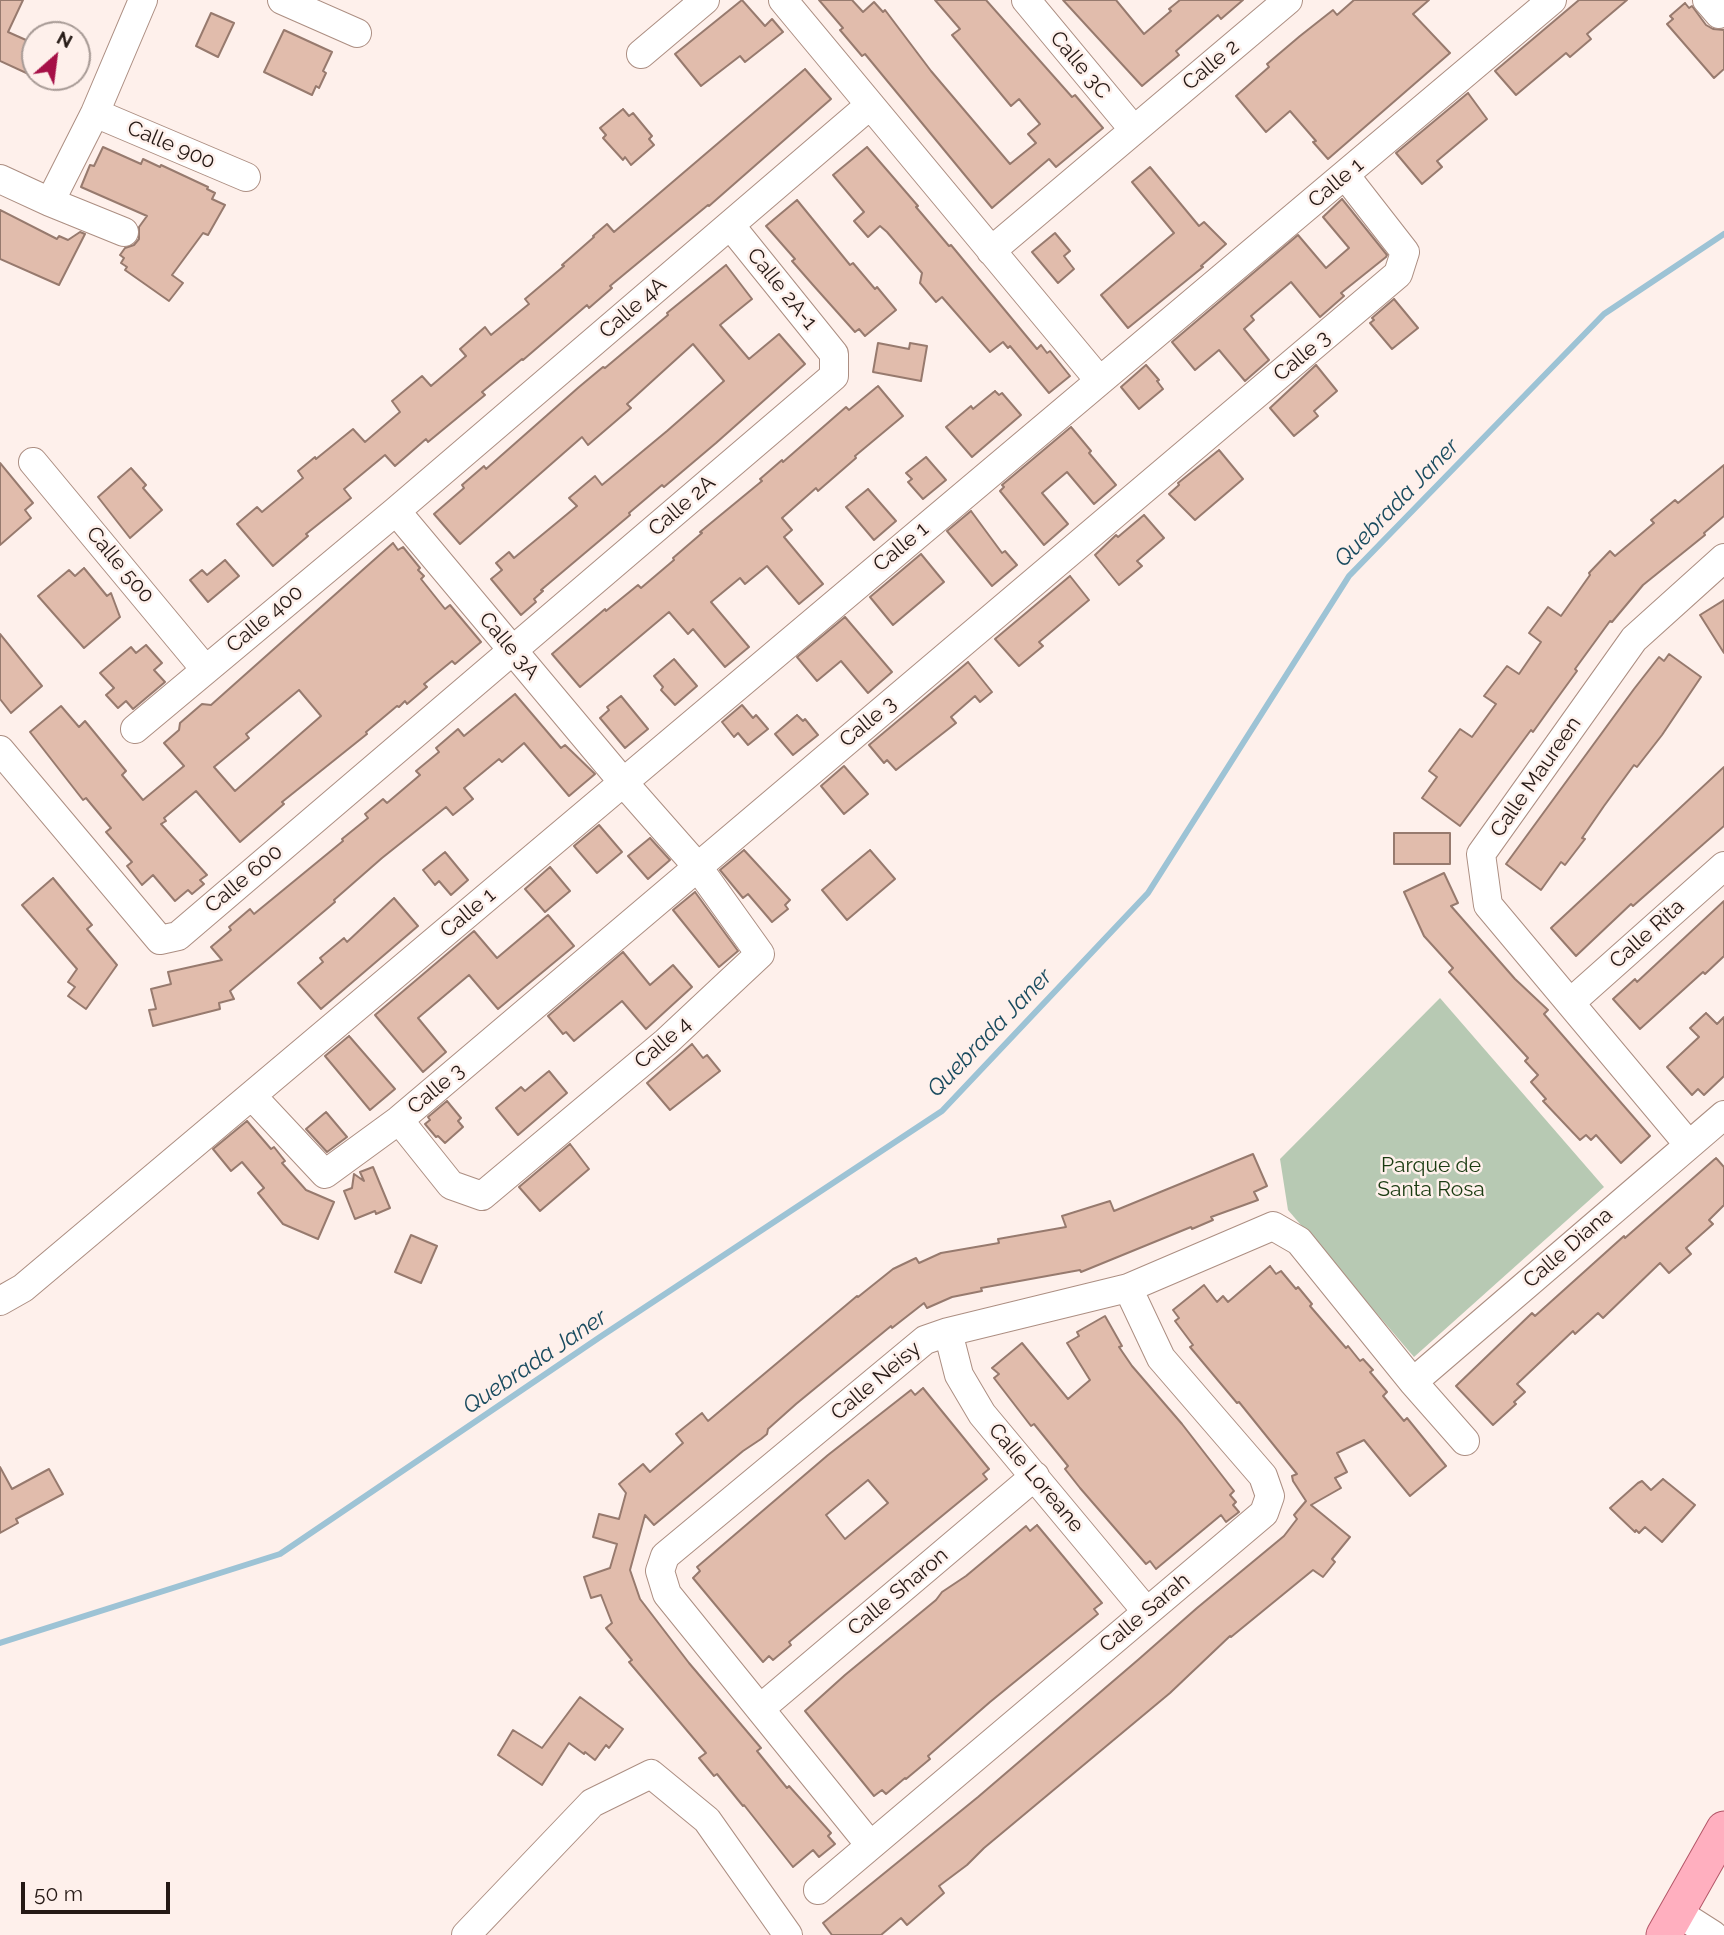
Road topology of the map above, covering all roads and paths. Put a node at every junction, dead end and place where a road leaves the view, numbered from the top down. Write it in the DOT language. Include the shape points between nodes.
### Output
graph roads {
  1 [pos="143,0"];
  2 [pos="282,0"];
  3 [pos="705,0"];
  4 [pos="783,0"];
  5 [pos="1026,0"];
  6 [pos="1288,0"];
  7 [pos="1552,0"];
  8 [pos="357,33"];
  9 [pos="641,54"];
  10 [pos="870,105"];
  11 [pos="95,113"];
  12 [pos="1134,130"];
  13 [pos="1345,175"];
  14 [pos="246,177"];
  15 [pos="0,178"];
  16 [pos="50,202"];
  17 [pos="730,225"];
  18 [pos="124,232"];
  19 [pos="992,251"];
  20 [pos="834,354"];
  21 [pos="1099,380"];
  22 [pos="33,462"];
  23 [pos="396,510"];
  24 [pos="1724,558"];
  25 [pos="513,651"];
  26 [pos="205,669"];
  27 [pos="135,729"];
  28 [pos="0,750"];
  29 [pos="623,782"];
  30 [pos="698,866"];
  31 [pos="1724,866"];
  32 [pos="1570,1003"];
  33 [pos="252,1096"];
  34 [pos="1724,1115"];
  35 [pos="399,1120"];
  36 [pos="1689,1145"];
  37 [pos="1128,1288"];
  38 [pos="0,1301"];
  39 [pos="948,1332"];
  40 [pos="1413,1381"];
  41 [pos="1465,1441"];
  42 [pos="1035,1476"];
  43 [pos="1147,1612"];
  44 [pos="761,1708"];
  45 [pos="1724,1829"];
  46 [pos="870,1845"];
  47 [pos="818,1890"];
  48 [pos="1671,1923"];
  49 [pos="466,1935"];
  50 [pos="788,1935"];
  51 [pos="1713,1935"];
  1 -- 11 [label="street"];
  2 -- 8 [label="street"];
  3 -- 9 [label="street"];
  4 -- 10 [label="street"];
  5 -- 12 [label="street, Calle 3C"];
  6 -- 12 [label="street, Calle 2"];
  7 -- 13 [label="street, Calle 1"];
  10 -- 17 [label="street, Calle 4A"];
  10 -- 19 [label="street"];
  11 -- 14 [label="street, Calle 900"];
  11 -- 16 [label="street"];
  12 -- 19 [label="street, Calle 2"];
  13 -- 21 [label="street, Calle 1"];
  13 -- 30 [label="street, Calle 3" via="1405,252 1398,274"];
  15 -- 16 [label="street"];
  16 -- 18 [label="street"];
  17 -- 20 [label="street, Calle 2A-1"];
  17 -- 23 [label="street, Calle 4A"];
  19 -- 21 [label="street"];
  20 -- 25 [label="street, Calle 2A" via="834,376"];
  21 -- 29 [label="street, Calle 1"];
  22 -- 26 [label="street, Calle 500"];
  23 -- 25 [label="street, Calle 3A"];
  23 -- 26 [label="street, Calle 400"];
  24 -- 32 [label="street, Calle Maureen" via="1634,639 1481,854 1488,905"];
  25 -- 28 [label="street, Calle 600" via="177,936 160,940"];
  25 -- 29 [label="street, Calle 3A"];
  26 -- 27 [label="street, Calle 400"];
  29 -- 30 [label="street, Calle 4"];
  29 -- 33 [label="street, Calle 1"];
  30 -- 35 [label="street, Calle 3"];
  30 -- 35 [label="street, Calle 4" via="760,954 666,1042 482,1196 452,1185"];
  31 -- 32 [label="street, Calle Rita"];
  32 -- 36 [label="street, Calle Maureen"];
  33 -- 35 [label="street, Calle 3" via="325,1174"];
  33 -- 38 [label="street, Calle 1" via="23,1288"];
  34 -- 36 [label="street, Calle Diana"];
  36 -- 40 [label="street, Calle Diana"];
  37 -- 39 [label="street, Calle Neisy"];
  37 -- 40 [label="street, Calle Neisy" via="1273,1226 1299,1241"];
  37 -- 43 [label="street, Calle Sarah" via="1161,1358 1263,1476 1270,1496 1264,1513"];
  39 -- 42 [label="street, Calle Loreane" via="959,1375 982,1414"];
  39 -- 44 [label="street, Calle Neisy" via="925,1340 665,1556 660,1571 667,1594"];
  40 -- 41 [label="street, Calle Neisy"];
  42 -- 43 [label="street, Calle Loreane"];
  42 -- 44 [label="street, Calle Sharon"];
  43 -- 46 [label="street, Calle Sarah"];
  44 -- 46 [label="street, Calle Neisy"];
  45 -- 48 [label="main road"];
  46 -- 47 [label="street, Calle Sarah"];
  48 -- 51 [label="street"];
  49 -- 50 [label="street" via="592,1803 650,1774 707,1820"];
}
